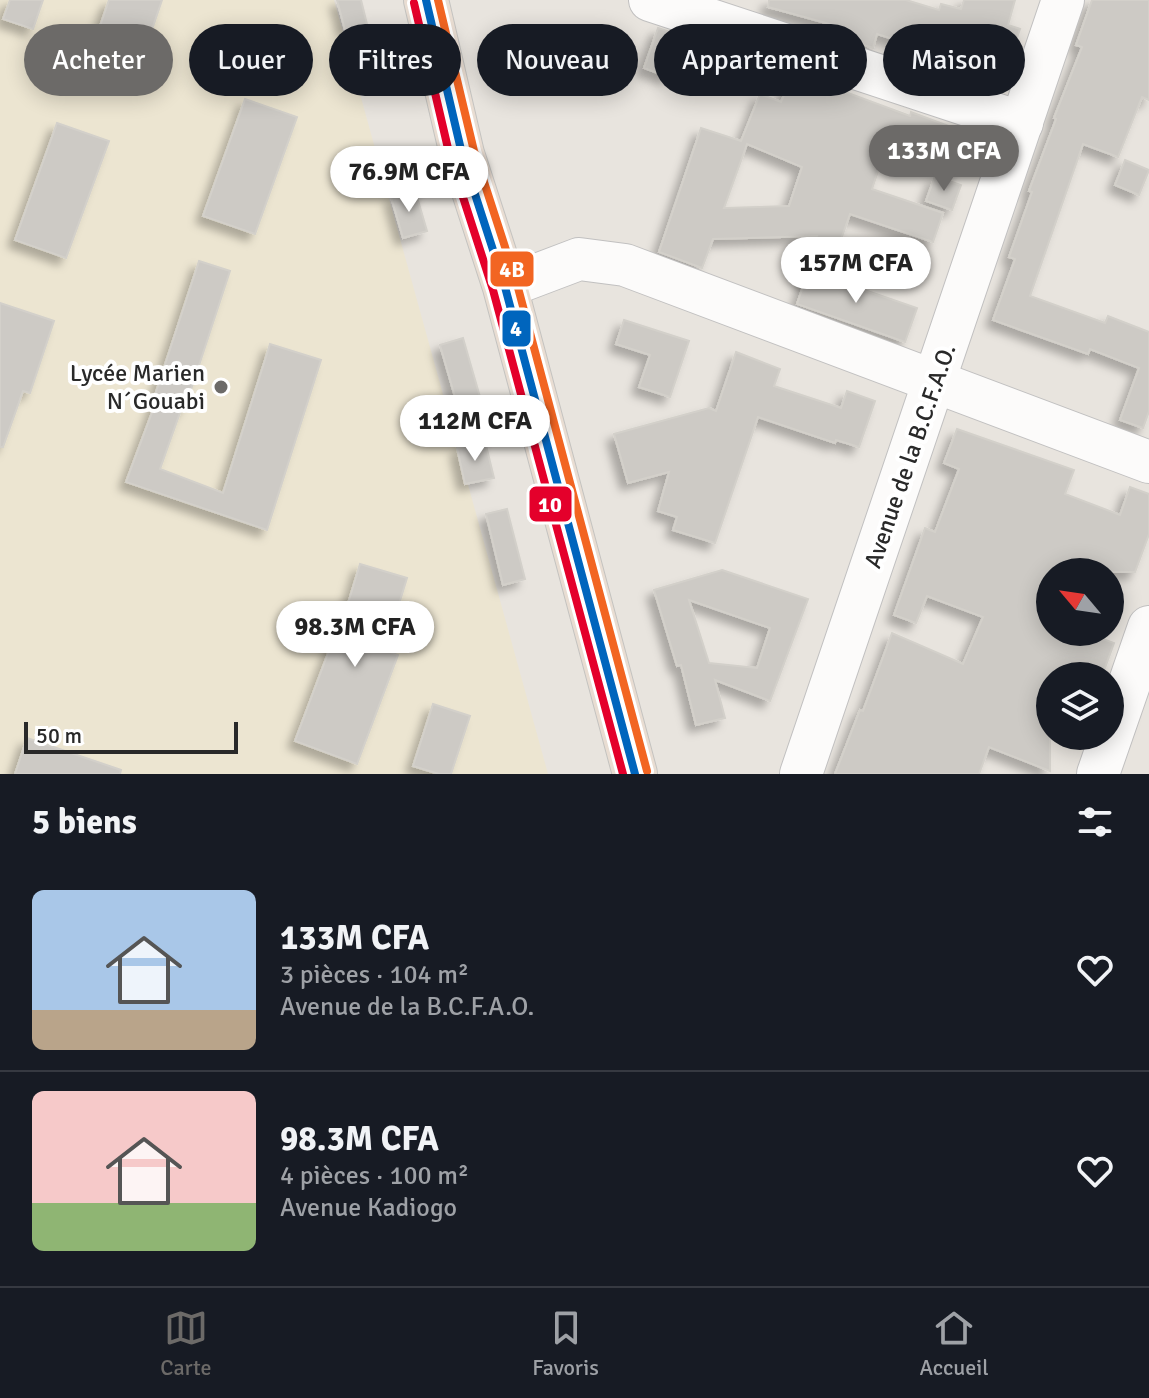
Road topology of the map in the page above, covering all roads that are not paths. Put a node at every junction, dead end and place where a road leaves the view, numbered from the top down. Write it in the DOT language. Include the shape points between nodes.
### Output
graph roads {
  1 [pos="426,0"];
  2 [pos="650,0"];
  3 [pos="1063,0"];
  4 [pos="1022,123"];
  5 [pos="505,287"];
  6 [pos="936,381"];
  7 [pos="1149,462"];
  8 [pos="1149,627"];
  9 [pos="635,774"];
  10 [pos="801,774"];
  11 [pos="1098,774"];
  1 -- 5 [label="highway" via="462,154"];
  2 -- 4 [label="street"];
  3 -- 4 [label="street, Avenue de la B.C.F.A.O."];
  4 -- 6 [label="street, Avenue de la B.C.F.A.O."];
  5 -- 6 [label="street" via="579,259 625,265"];
  5 -- 9 [label="highway"];
  6 -- 7 [label="street"];
  6 -- 10 [label="street, Avenue de la B.C.F.A.O."];
  8 -- 11 [label="street"];
}
